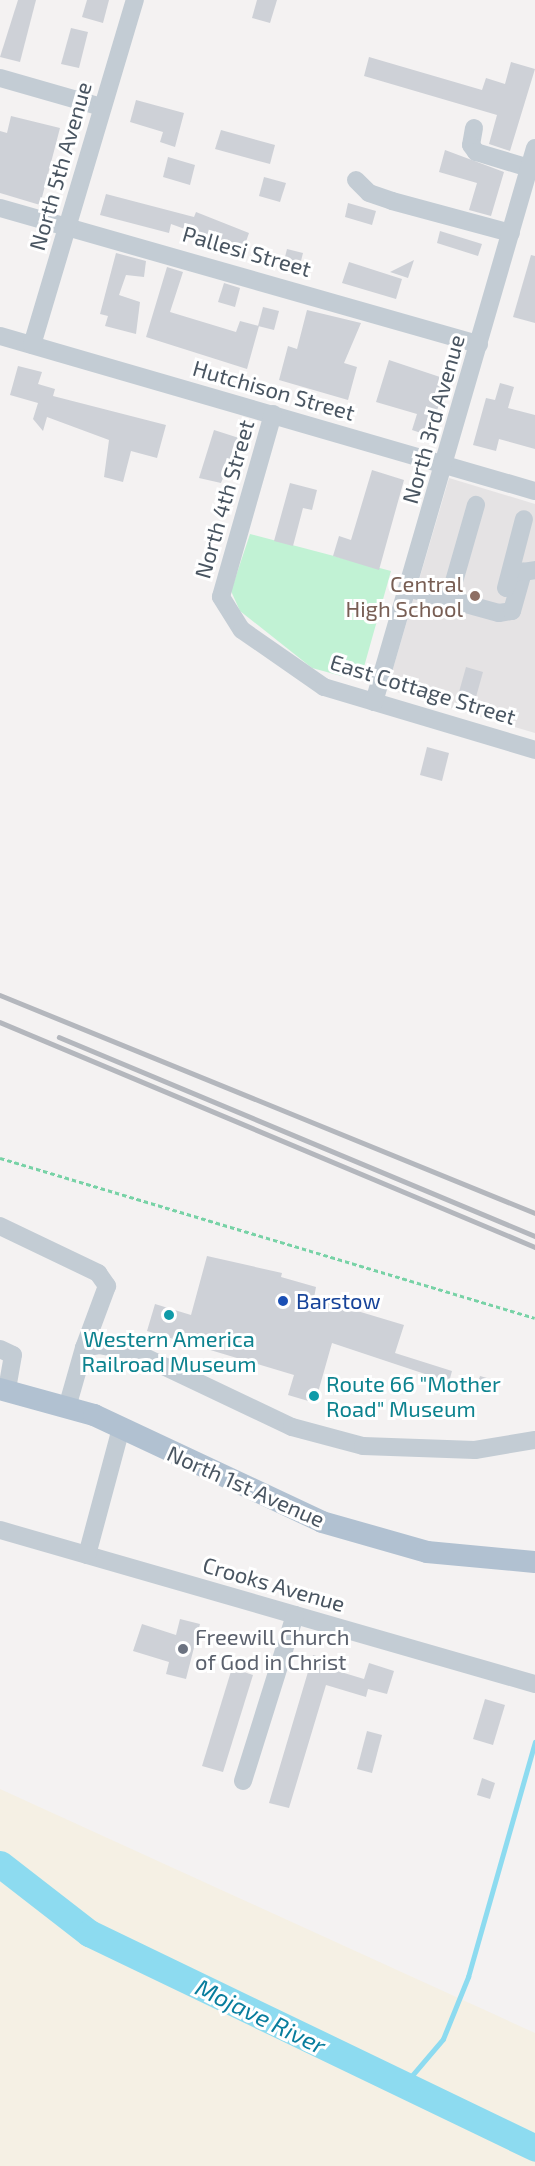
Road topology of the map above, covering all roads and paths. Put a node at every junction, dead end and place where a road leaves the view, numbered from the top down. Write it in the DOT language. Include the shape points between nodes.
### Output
graph roads {
  1 [pos="135,0"];
  2 [pos="0,78"];
  3 [pos="102,107"];
  4 [pos="474,128"];
  5 [pos="535,148"];
  6 [pos="529,168"];
  7 [pos="356,180"];
  8 [pos="0,208"];
  9 [pos="67,227"];
  10 [pos="511,233"];
  11 [pos="0,336"];
  12 [pos="479,344"];
  13 [pos="32,345"];
  14 [pos="273,414"];
  15 [pos="444,465"];
  16 [pos="535,491"];
  17 [pos="476,505"];
  18 [pos="524,519"];
  19 [pos="535,570"];
  20 [pos="408,588"];
  21 [pos="220,597"];
  22 [pos="449,599"];
  23 [pos="499,613"];
  24 [pos="374,702"];
  25 [pos="535,750"];
  26 [pos="0,1158"];
  27 [pos="0,1226"];
  28 [pos="535,1318"];
  29 [pos="84,1348"];
  30 [pos="0,1349"];
  31 [pos="3,1390"];
  32 [pos="68,1404"];
  33 [pos="121,1428"];
  34 [pos="535,1440"];
  35 [pos="0,1530"];
  36 [pos="87,1555"];
  37 [pos="535,1562"];
  38 [pos="295,1615"];
  39 [pos="535,1684"];
  40 [pos="243,1781"];
  1 -- 3 [label="street, North 5th Avenue"];
  2 -- 3 [label="street"];
  3 -- 9 [label="street, North 5th Avenue"];
  4 -- 6 [label="street" via="471,145 476,152"];
  5 -- 6 [label="street, North 3rd Avenue"];
  6 -- 10 [label="street, North 3rd Avenue"];
  7 -- 10 [label="street" via="369,193 392,201"];
  8 -- 9 [label="street, Pallesi Street"];
  9 -- 12 [label="street, Pallesi Street"];
  9 -- 13 [label="street, North 5th Avenue"];
  10 -- 12 [label="street, North 3rd Avenue"];
  11 -- 13 [label="street, Hutchison Street"];
  12 -- 15 [label="street, North 3rd Avenue"];
  13 -- 14 [label="street, Hutchison Street"];
  14 -- 15 [label="street, Hutchison Street"];
  14 -- 21 [label="street, North 4th Street"];
  15 -- 16 [label="street, Hutchison Street"];
  15 -- 20 [label="street, North 3rd Avenue"];
  17 -- 22 [label="street"];
  18 -- 23 [label="street"];
  19 -- 23 [label="street" via="523,572 512,610"];
  20 -- 22 [label="street"];
  20 -- 24 [label="street, North 3rd Avenue"];
  21 -- 24 [label="street, East Cottage Street" via="242,630 274,656 324,687"];
  22 -- 23 [label="street"];
  24 -- 25 [label="street, East Cottage Street"];
  26 -- 28 [label="path"];
  27 -- 29 [label="street" via="98,1273 107,1286"];
  29 -- 32 [label="street"];
  29 -- 34 [label="street" via="134,1352 292,1427 363,1446 475,1450"];
  30 -- 31 [label="street" via="13,1355"];
  31 -- 32 [label="main road, North 1st Avenue"];
  32 -- 33 [label="main road, North 1st Avenue"];
  33 -- 36 [label="street"];
  33 -- 37 [label="main road, North 1st Avenue" via="272,1503 342,1528 427,1552"];
  35 -- 36 [label="street, Crooks Avenue"];
  36 -- 38 [label="street, Crooks Avenue"];
  38 -- 39 [label="street, Crooks Avenue"];
  38 -- 40 [label="street"];
}
